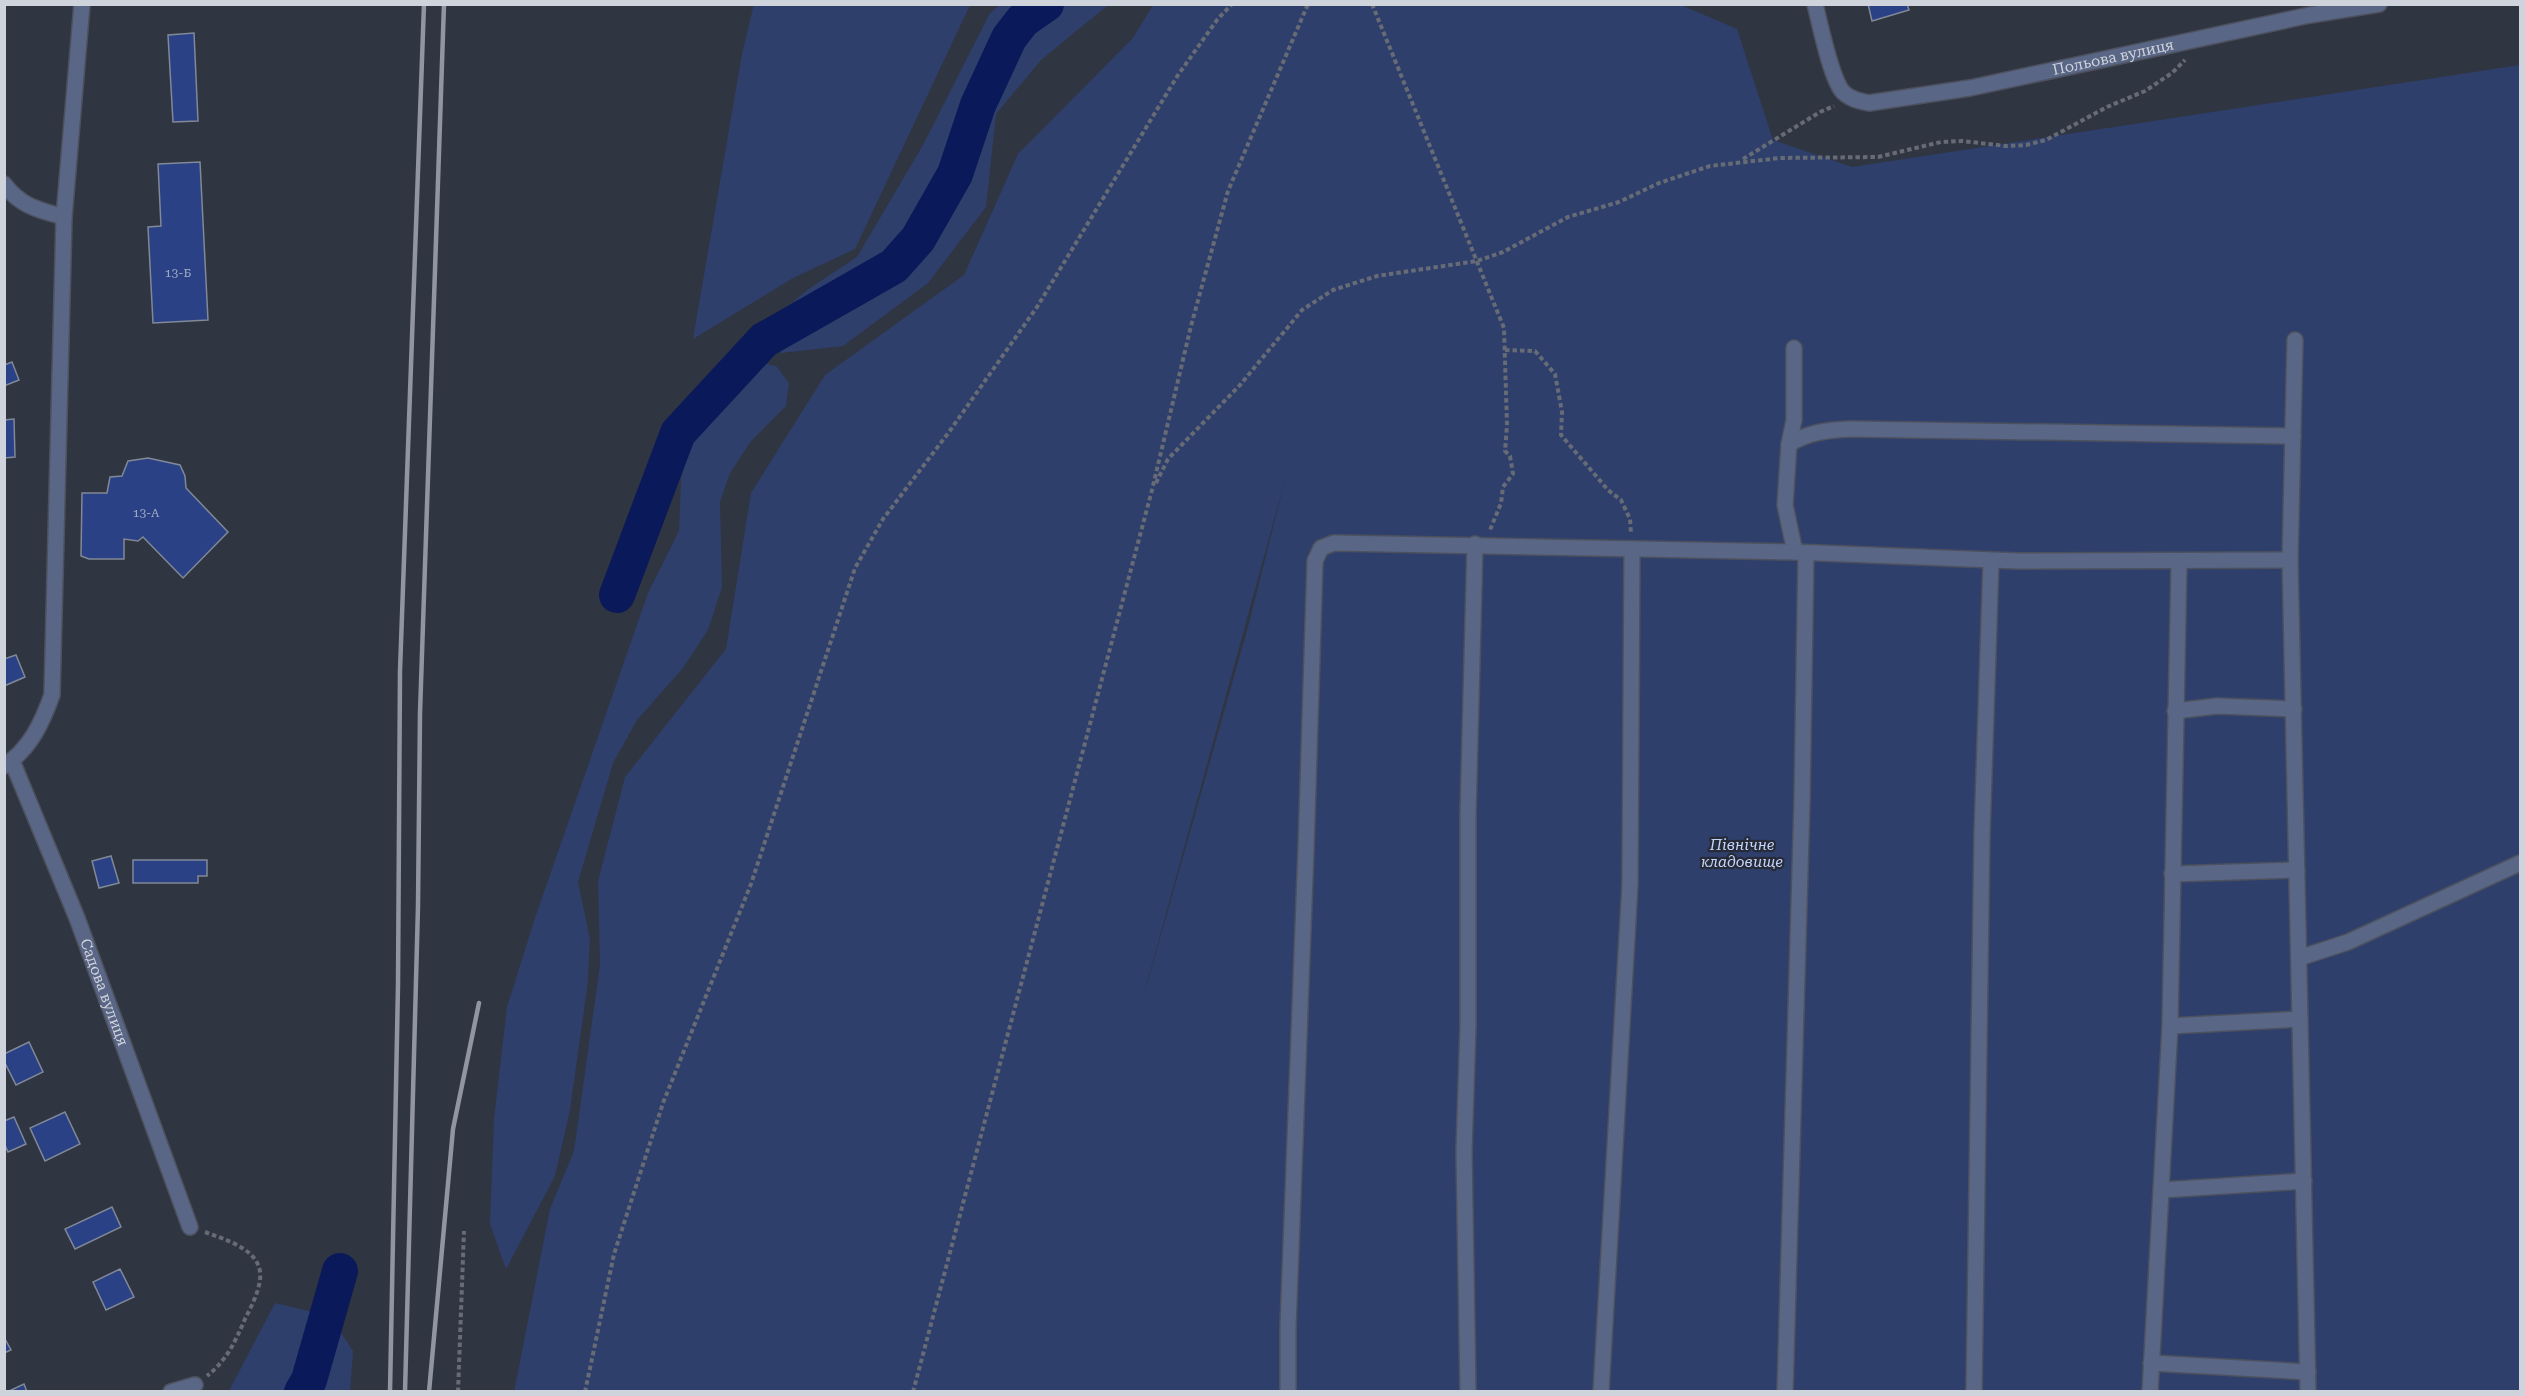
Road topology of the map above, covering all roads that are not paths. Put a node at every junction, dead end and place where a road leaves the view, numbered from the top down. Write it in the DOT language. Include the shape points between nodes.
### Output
graph roads {
  1 [pos="82,4"];
  2 [pos="1815,4"];
  3 [pos="2379,4"];
  4 [pos="4,183"];
  5 [pos="64,217"];
  6 [pos="2295,340"];
  7 [pos="1794,348"];
  8 [pos="2293,436"];
  9 [pos="1789,444"];
  10 [pos="1475,544"];
  11 [pos="1632,549"];
  12 [pos="1801,552"];
  13 [pos="2290,560"];
  14 [pos="1991,561"];
  15 [pos="2180,561"];
  16 [pos="2294,709"];
  17 [pos="2175,711"];
  18 [pos="8,763"];
  19 [pos="2520,863"];
  20 [pos="2297,870"];
  21 [pos="2172,874"];
  22 [pos="2299,958"];
  23 [pos="2300,1019"];
  24 [pos="2170,1026"];
  25 [pos="2304,1181"];
  26 [pos="2162,1190"];
  27 [pos="190,1227"];
  28 [pos="2151,1363"];
  29 [pos="2308,1372"];
  30 [pos="195,1385"];
  31 [pos="171,1392"];
  32 [pos="1287,1392"];
  33 [pos="1468,1392"];
  34 [pos="1601,1392"];
  35 [pos="1785,1392"];
  36 [pos="1974,1392"];
  37 [pos="2150,1392"];
  38 [pos="2308,1392"];
  1 -- 5 [label="street"];
  2 -- 3 [label="street, Польова вулиця" via="1841,90 1869,103 1970,88 2310,15"];
  4 -- 5 [label="street" via="14,198"];
  5 -- 18 [label="street" via="52,695 30,742"];
  6 -- 8 [label="street"];
  7 -- 9 [label="street" via="1794,420"];
  8 -- 9 [label="street" via="1851,429 1804,435"];
  8 -- 13 [label="street"];
  9 -- 12 [label="street" via="1785,505"];
  10 -- 11 [label="street"];
  10 -- 32 [label="street" via="1334,543 1321,548 1315,561"];
  10 -- 33 [label="street" via="1464,1151"];
  11 -- 12 [label="street"];
  11 -- 34 [label="street" via="1630,884"];
  12 -- 14 [label="street"];
  12 -- 35 [label="street" via="1799,907"];
  13 -- 15 [label="street"];
  13 -- 16 [label="street"];
  14 -- 15 [label="street"];
  14 -- 36 [label="street" via="1982,834"];
  15 -- 17 [label="street"];
  16 -- 17 [label="street" via="2217,706"];
  16 -- 20 [label="street"];
  17 -- 21 [label="street"];
  18 -- 27 [label="street, Садова вулиця" via="77,918"];
  19 -- 22 [label="street" via="2348,942"];
  20 -- 21 [label="street"];
  20 -- 22 [label="street"];
  21 -- 24 [label="street"];
  22 -- 23 [label="street"];
  23 -- 24 [label="street"];
  23 -- 25 [label="street"];
  24 -- 26 [label="street"];
  25 -- 26 [label="street"];
  25 -- 29 [label="street"];
  26 -- 28 [label="street"];
  28 -- 29 [label="street"];
  28 -- 37 [label="street"];
  29 -- 38 [label="street"];
  30 -- 31 [label="street"];
}
